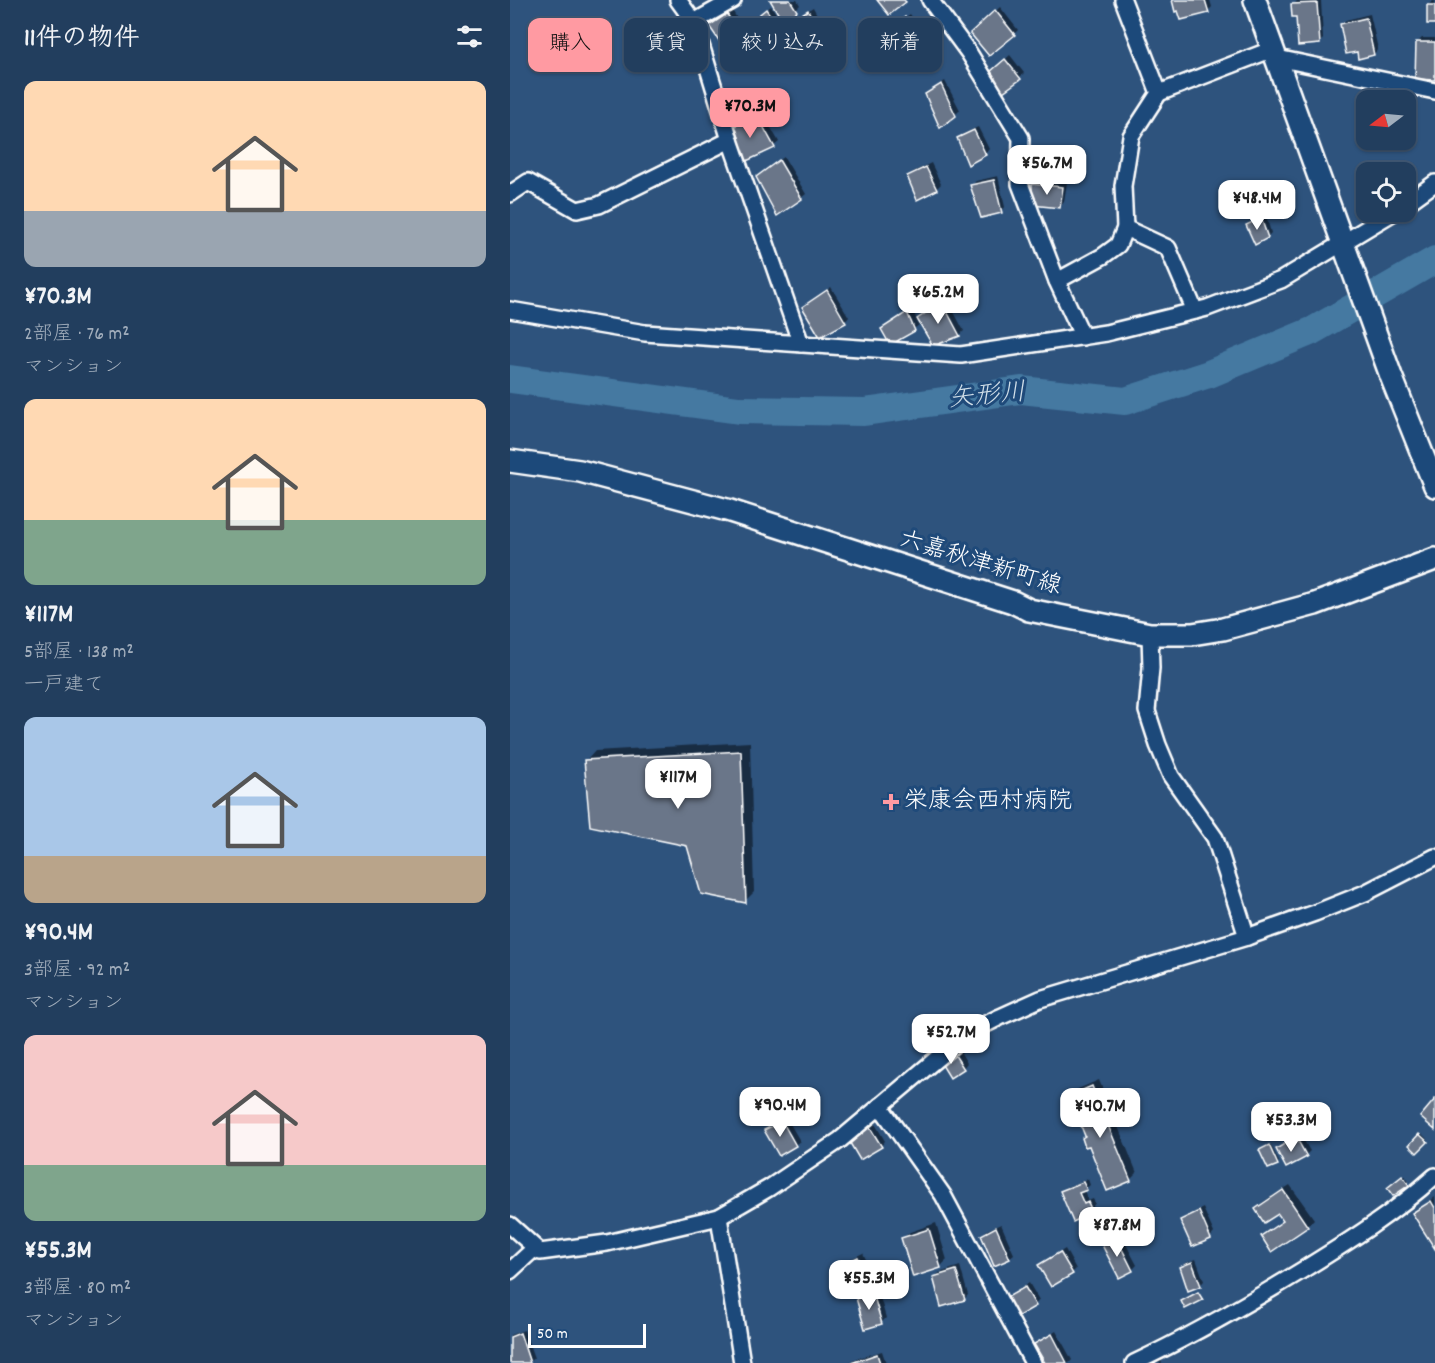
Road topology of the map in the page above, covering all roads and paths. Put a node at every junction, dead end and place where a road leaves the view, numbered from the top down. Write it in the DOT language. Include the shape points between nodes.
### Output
graph roads {
  1 [pos="678,0"];
  2 [pos="733,0"];
  3 [pos="930,0"];
  4 [pos="1123,0"];
  5 [pos="1254,0"];
  6 [pos="692,18"];
  7 [pos="700,18"];
  8 [pos="1275,53"];
  9 [pos="708,67"];
  10 [pos="1435,91"];
  11 [pos="1159,93"];
  12 [pos="730,140"];
  13 [pos="1435,183"];
  14 [pos="510,194"];
  15 [pos="1416,197"];
  16 [pos="1376,222"];
  17 [pos="1125,228"];
  18 [pos="1342,241"];
  19 [pos="1057,282"];
  20 [pos="510,310"];
  21 [pos="1195,311"];
  22 [pos="1083,337"];
  23 [pos="801,345"];
  24 [pos="510,461"];
  25 [pos="1435,486"];
  26 [pos="1435,559"];
  27 [pos="1150,634"];
  28 [pos="1435,857"];
  29 [pos="1247,937"];
  30 [pos="880,1106"];
  31 [pos="1435,1176"];
  32 [pos="719,1217"];
  33 [pos="510,1225"];
  34 [pos="535,1248"];
  35 [pos="510,1271"];
  36 [pos="742,1363"];
  37 [pos="1033,1363"];
  38 [pos="1134,1363"];
  1 -- 6 [label="street"];
  2 -- 7 [label="street"];
  3 -- 19 [label="street" via="969,52 1021,138 1020,184"];
  4 -- 11 [label="street"];
  5 -- 8 [label="main road"];
  8 -- 10 [label="street"];
  8 -- 11 [label="street"];
  8 -- 18 [label="main road"];
  9 -- 12 [label="street"];
  11 -- 17 [label="street" via="1131,136 1123,186"];
  12 -- 14 [label="street" via="599,205 577,210 528,182"];
  12 -- 23 [label="street"];
  13 -- 15 [label="street"];
  16 -- 18 [label="street"];
  17 -- 19 [label="street" via="1111,251"];
  17 -- 21 [label="street" via="1168,248"];
  18 -- 21 [label="street" via="1281,280"];
  18 -- 25 [label="main road"];
  19 -- 22 [label="street"];
  20 -- 23 [label="street" via="645,333"];
  21 -- 22 [label="street"];
  22 -- 23 [label="street" via="961,355"];
  24 -- 27 [label="main road, 六嘉秋津新町線" via="580,471 727,510 1029,610"];
  26 -- 27 [label="main road, 六嘉秋津新町線" via="1315,604 1223,629"];
  27 -- 29 [label="street" via="1147,711 1158,746 1171,776 1215,838"];
  28 -- 29 [label="street" via="1365,892"];
  29 -- 30 [label="street" via="1040,999 1000,1017 966,1034"];
  30 -- 32 [label="street" via="840,1140"];
  30 -- 37 [label="street" via="943,1196"];
  31 -- 38 [label="street" via="1408,1200 1338,1248 1230,1314"];
  32 -- 34 [label="street" via="607,1243 540,1251"];
  32 -- 36 [label="street"];
  33 -- 34 [label="street"];
  34 -- 35 [label="street"];
}
